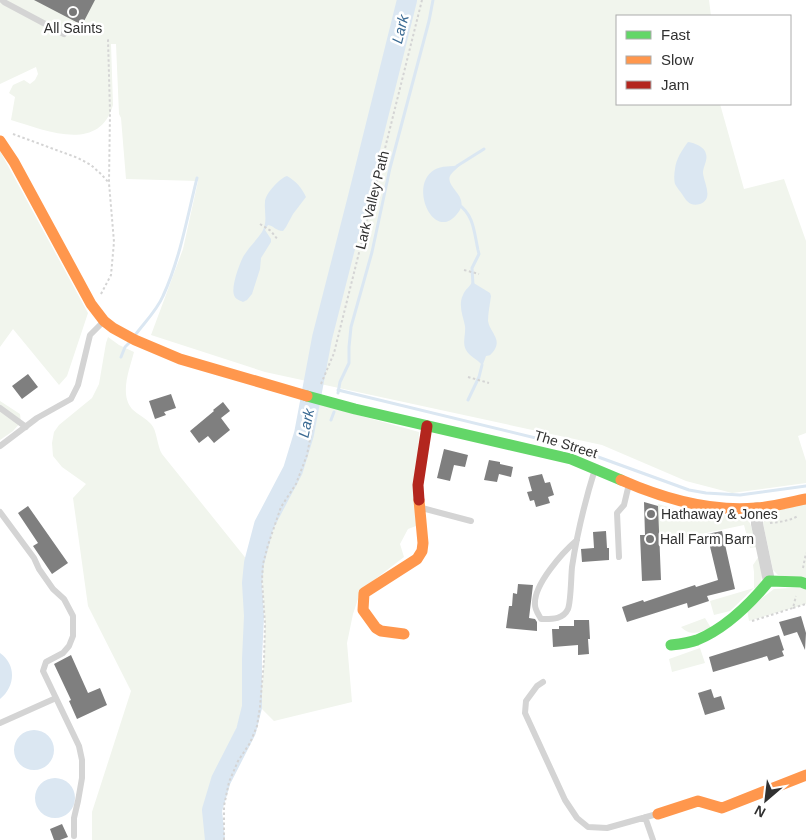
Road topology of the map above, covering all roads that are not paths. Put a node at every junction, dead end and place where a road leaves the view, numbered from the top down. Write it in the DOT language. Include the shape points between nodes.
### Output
graph roads {
  1 [pos="2,0"];
  2 [pos="64,34"];
  3 [pos="4,137"];
  4 [pos="104,321"];
  5 [pos="0,408"];
  6 [pos="427,426"];
  7 [pos="26,427"];
  8 [pos="0,446"];
  9 [pos="596,468"];
  10 [pos="629,483"];
  11 [pos="806,498"];
  12 [pos="420,508"];
  13 [pos="757,508"];
  14 [pos="0,512"];
  15 [pos="471,521"];
  16 [pos="577,540"];
  17 [pos="619,557"];
  18 [pos="769,581"];
  19 [pos="804,583"];
  20 [pos="404,634"];
  21 [pos="671,645"];
  22 [pos="543,682"];
  23 [pos="56,698"];
  24 [pos="0,724"];
  25 [pos="806,776"];
  26 [pos="658,814"];
  27 [pos="646,817"];
  28 [pos="74,836"];
  29 [pos="653,840"];
  1 -- 2 [label="lane"];
  3 -- 4 [label="main road, The Street" via="14,162 91,304"];
  4 -- 6 [label="main road, The Street" via="130,338 180,359"];
  4 -- 7 [label="lane" via="90,335 71,399"];
  5 -- 7 [label="lane"];
  6 -- 9 [label="main road, The Street" via="571,458"];
  6 -- 12 [label="main road" via="418,485"];
  7 -- 8 [label="lane"];
  9 -- 10 [label="main road, The Street"];
  9 -- 16 [label="lane"];
  10 -- 13 [label="main road, The Street" via="693,504"];
  10 -- 17 [label="lane" via="624,505 617,513"];
  11 -- 13 [label="main road, The Street"];
  12 -- 15 [label="lane"];
  12 -- 20 [label="main road" via="423,543 417,559 364,593 363,610 376,628"];
  13 -- 18 [label="street" via="757,524"];
  14 -- 23 [label="lane" via="73,616 73,636 69,646 46,662 43,670"];
  16 -- 16 [label="lane" via="559,557 536,592 535,604 541,619 562,616 568,609"];
  18 -- 19 [label="main road"];
  18 -- 21 [label="main road" via="728,621 706,636"];
  22 -- 27 [label="lane" via="526,702 525,713 565,800 577,818 588,826 607,828"];
  23 -- 24 [label="lane"];
  23 -- 28 [label="lane" via="79,746 82,760"];
  25 -- 26 [label="main road" via="722,808 698,801"];
  26 -- 27 [label="lane"];
  27 -- 29 [label="lane"];
}
